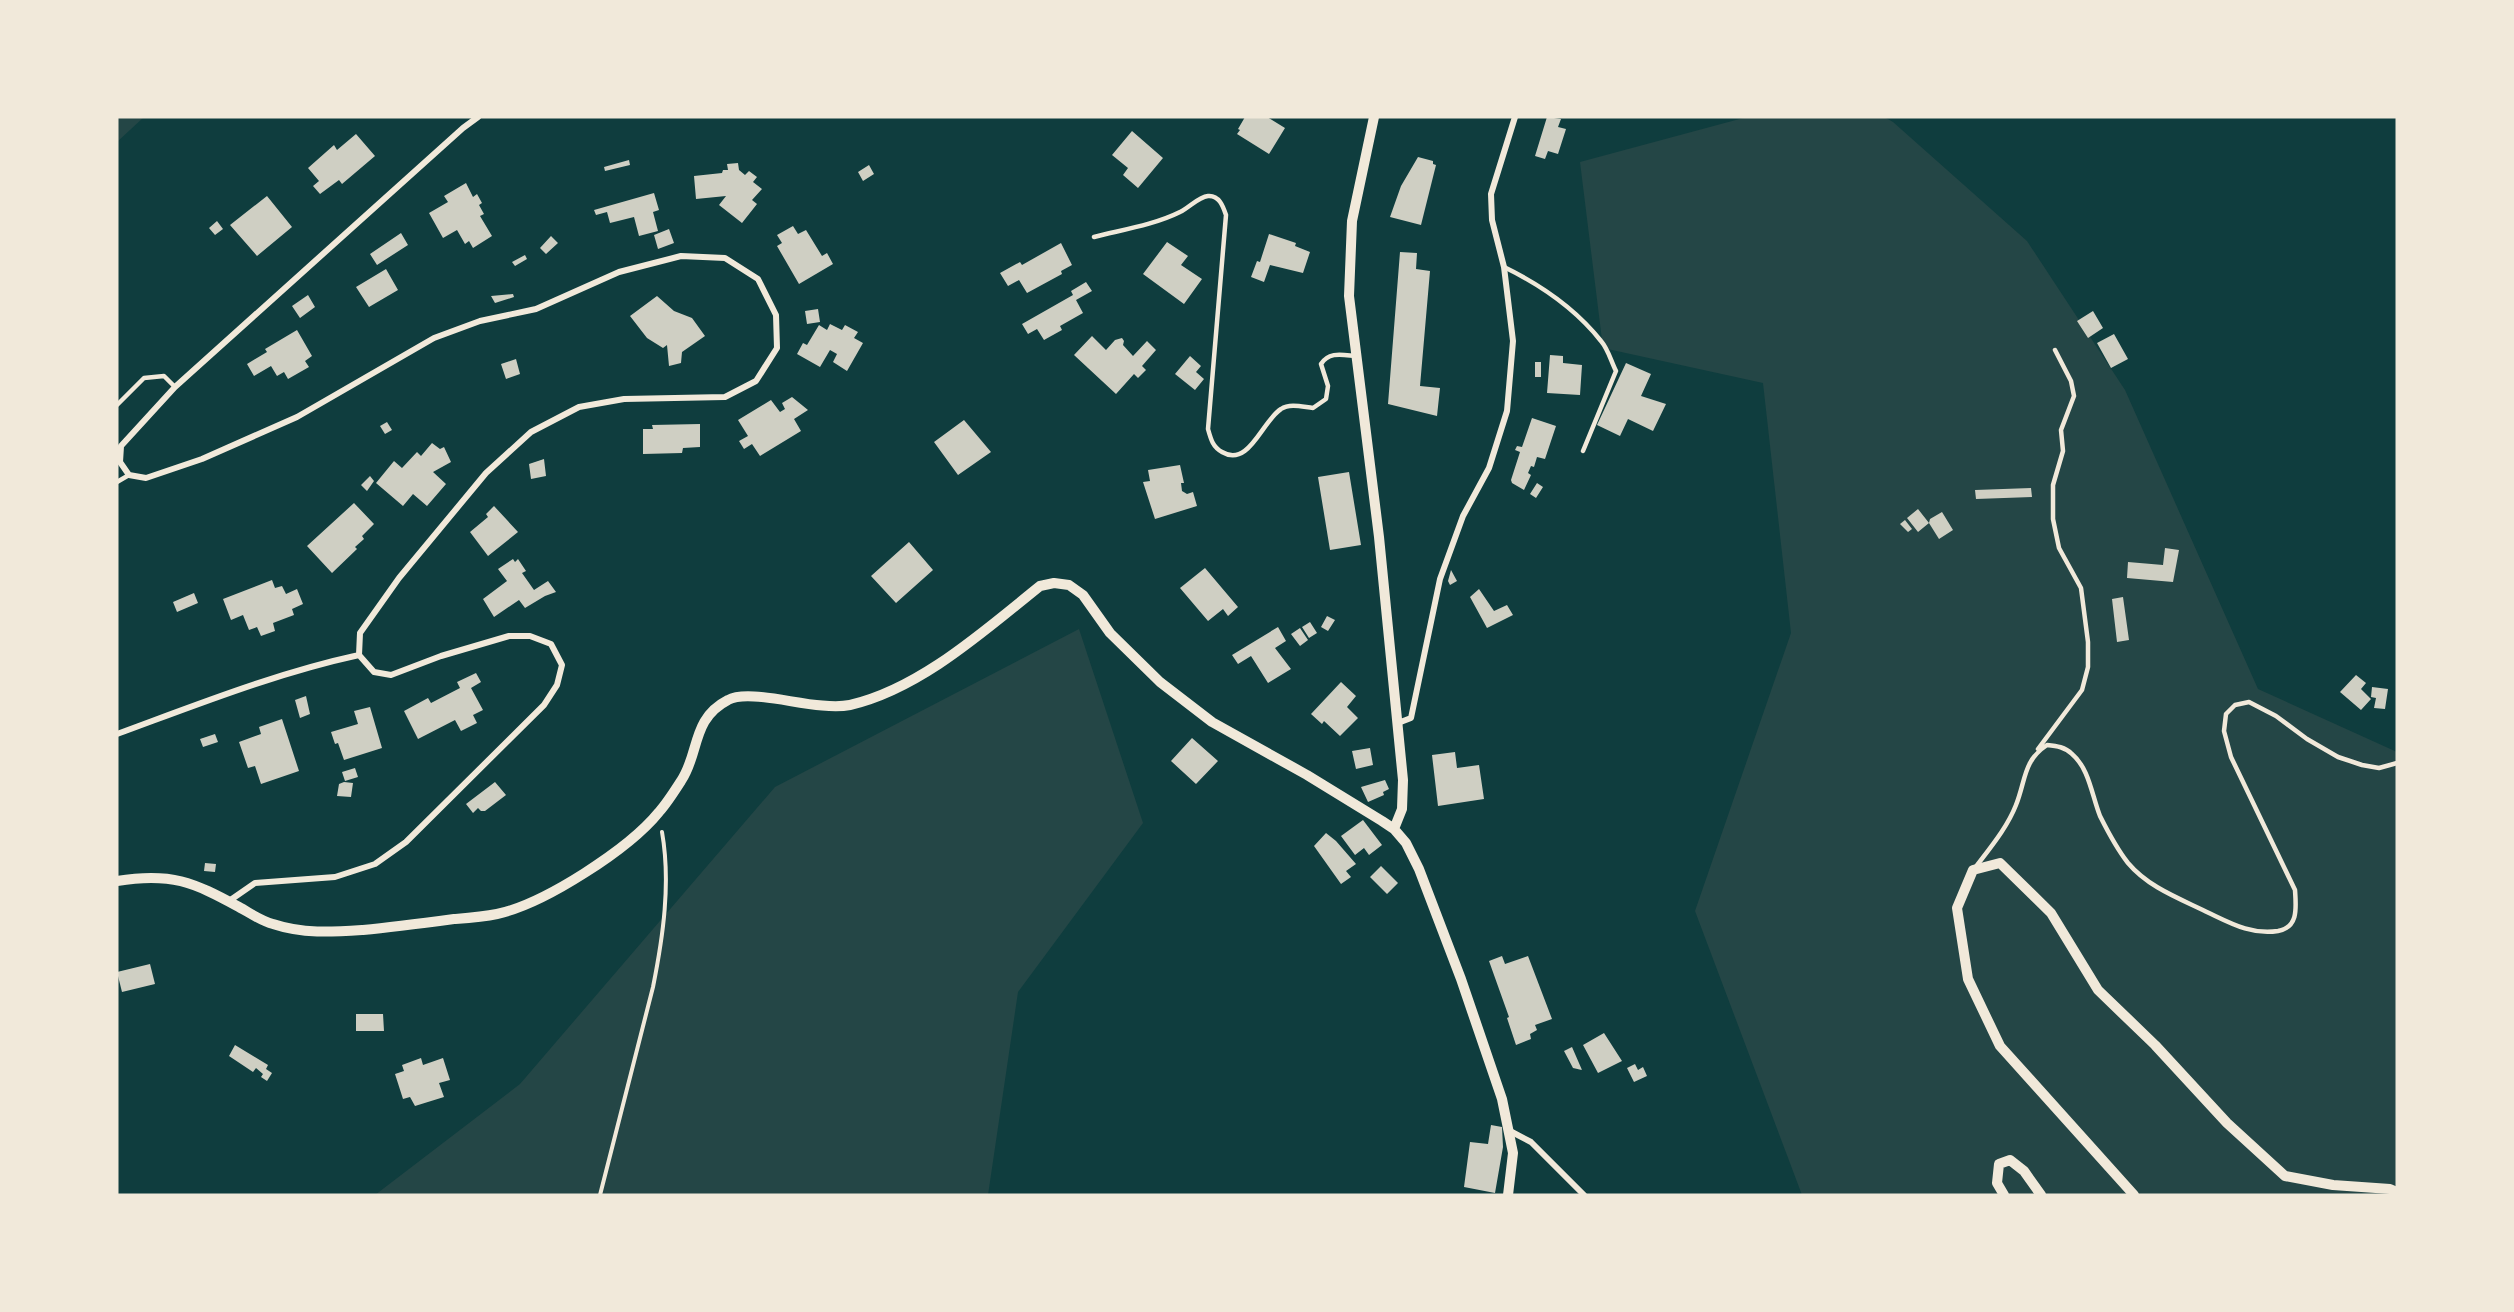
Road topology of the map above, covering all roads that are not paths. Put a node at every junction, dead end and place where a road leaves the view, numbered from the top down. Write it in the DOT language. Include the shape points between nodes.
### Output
graph roads {
  1 [pos="478,117"];
  2 [pos="1374,117"];
  3 [pos="1515,117"];
  4 [pos="1094,237"];
  5 [pos="1504,267"];
  6 [pos="2055,350"];
  7 [pos="1356,356"];
  8 [pos="175,387"];
  9 [pos="117,405"];
  10 [pos="1583,451"];
  11 [pos="129,475"];
  12 [pos="117,482"];
  13 [pos="359,655"];
  14 [pos="1398,723"];
  15 [pos="117,735"];
  16 [pos="2034,753"];
  17 [pos="2397,763"];
  18 [pos="1394,829"];
  19 [pos="1973,870"];
  20 [pos="117,881"];
  21 [pos="229,902"];
  22 [pos="1510,1131"];
  23 [pos="2397,1192"];
  24 [pos="1508,1195"];
  25 [pos="1584,1195"];
  26 [pos="2004,1195"];
  27 [pos="2041,1195"];
  28 [pos="2134,1195"];
  1 -- 8 [label="street"];
  2 -- 7 [label="street" via="1352,221 1349,260 1348,296"];
  3 -- 5 [label="street" via="1491,194 1492,220"];
  4 -- 7 [label="lane" via="1177,214 1201,198 1216,198 1222,205 1226,215 1208,429 1211,441 1227,455 1245,453 1265,424 1283,408 1313,408 1326,399 1328,386 1321,364 1328,356"];
  5 -- 10 [label="lane" via="1537,283 1576,314 1602,343 1616,371"];
  5 -- 14 [label="street" via="1513,341 1507,411 1489,468 1463,516 1440,579 1411,718"];
  6 -- 16 [label="lane" via="2074,396 2061,430 2063,451 2053,485 2053,519 2059,548 2081,588 2088,667 2082,690"];
  7 -- 14 [label="street"];
  8 -- 9 [label="lane" via="164,376 144,378"];
  8 -- 11 [label="street" via="121,446 120,462"];
  11 -- 12 [label="lane"];
  11 -- 13 [label="street" via="146,478 202,459 297,417 434,338 480,321 536,309 619,272 681,256 725,258 758,279 776,315 777,348 756,381 725,397 624,399 579,407 531,432 486,473 399,578 360,633"];
  13 -- 15 [label="street" via="200,703"];
  13 -- 21 [label="street" via="374,672 391,675 509,636 530,636 551,644 562,665 557,685 544,705 406,842 375,864 335,877 255,883"];
  14 -- 18 [label="street" via="1402,809"];
  16 -- 17 [label="lane" via="2047,745 2060,746 2073,754 2082,766 2114,843 2129,864 2154,886 2244,929 2265,933 2284,930 2294,921 2295,890 2231,757 2224,731 2226,714 2235,705 2248,702 2338,757 2379,768"];
  16 -- 19 [label="lane" via="2012,813"];
  18 -- 21 [label="street" via="1212,722 1160,682 1110,633 1083,595 1069,585 1054,583 1040,586 917,677 849,705 822,707 745,696 730,698 708,715 684,778 658,814 624,844 553,893 497,914 340,932 301,932 270,924"];
  18 -- 22 [label="street" via="1419,869 1461,979"];
  19 -- 23 [label="street" via="2000,863 2051,913 2098,990 2227,1123 2285,1176"];
  19 -- 28 [label="street" via="1957,908 1966,967 2000,1046"];
  20 -- 21 [label="street" via="178,879"];
  22 -- 24 [label="street" via="1513,1153"];
  22 -- 25 [label="street" via="1531,1142"];
  26 -- 27 [label="street" via="1997,1183 1998,1164 2010,1160 2024,1171"];
}
